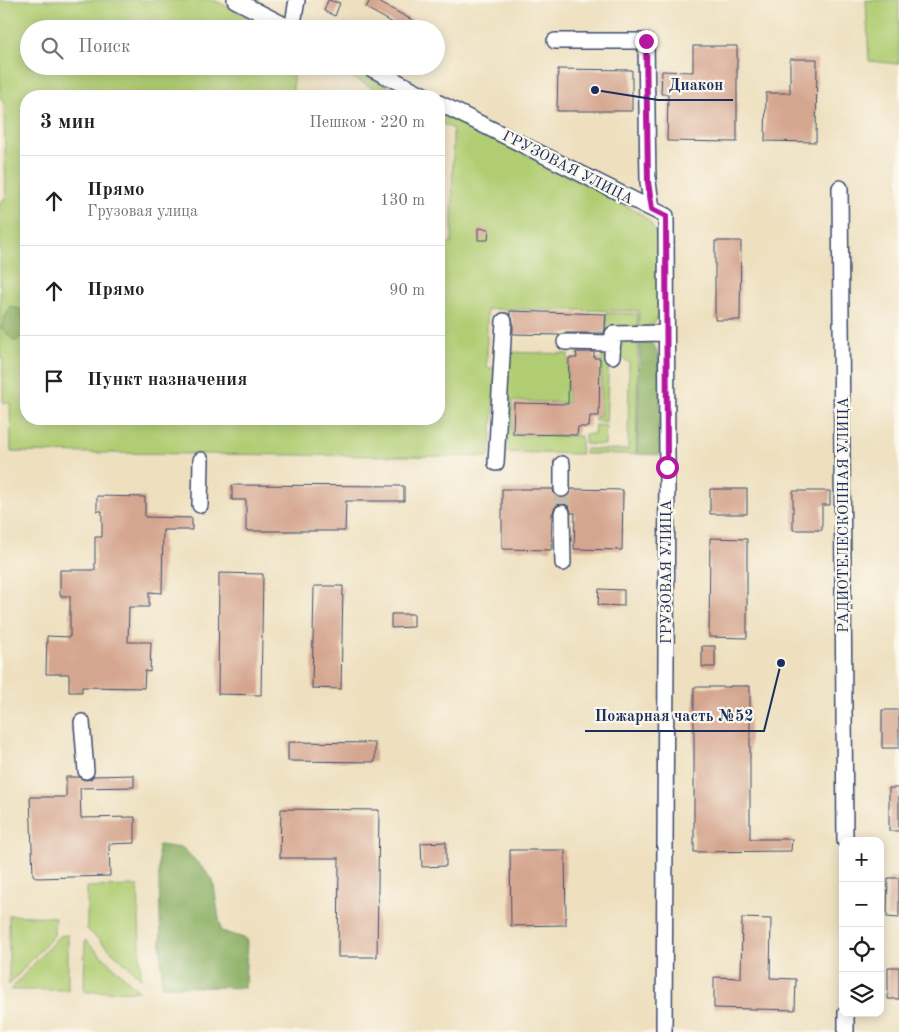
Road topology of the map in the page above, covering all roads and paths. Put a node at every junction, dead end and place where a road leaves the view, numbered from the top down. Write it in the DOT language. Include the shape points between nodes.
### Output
graph roads {
  1 [pos="235,0"];
  2 [pos="297,0"];
  3 [pos="274,20"];
  4 [pos="294,20"];
  5 [pos="555,41"];
  6 [pos="384,75"];
  7 [pos="414,90"];
  8 [pos="445,106"];
  9 [pos="840,188"];
  10 [pos="652,209"];
  11 [pos="504,321"];
  12 [pos="666,333"];
  13 [pos="565,342"];
  14 [pos="201,460"];
  15 [pos="496,463"];
  16 [pos="562,464"];
  17 [pos="562,489"];
  18 [pos="200,505"];
  19 [pos="562,513"];
  20 [pos="562,563"];
  21 [pos="82,722"];
  22 [pos="86,771"];
  23 [pos="845,837"];
  24 [pos="846,1017"];
  25 [pos="664,1032"];
  26 [pos="846,1032"];
  1 -- 3 [label="street"];
  2 -- 4 [label="street"];
  5 -- 10 [label="street" via="646,41 648,182"];
  6 -- 7 [label="street"];
  8 -- 10 [label="street, ГРУЗОВАЯ УЛИЦА"];
  9 -- 23 [label="street, РАДИОТЕЛЕСКОПНАЯ УЛИЦА"];
  10 -- 12 [label="street, ГРУЗОВАЯ УЛИЦА" via="666,216"];
  11 -- 15 [label="street" via="506,342"];
  12 -- 13 [label="street" via="613,334 612,349"];
  12 -- 25 [label="street, ГРУЗОВАЯ УЛИЦА"];
  14 -- 18 [label="street"];
  16 -- 17 [label="street"];
  19 -- 20 [label="street"];
  21 -- 22 [label="street"];
  24 -- 26 [label="street"];
}
